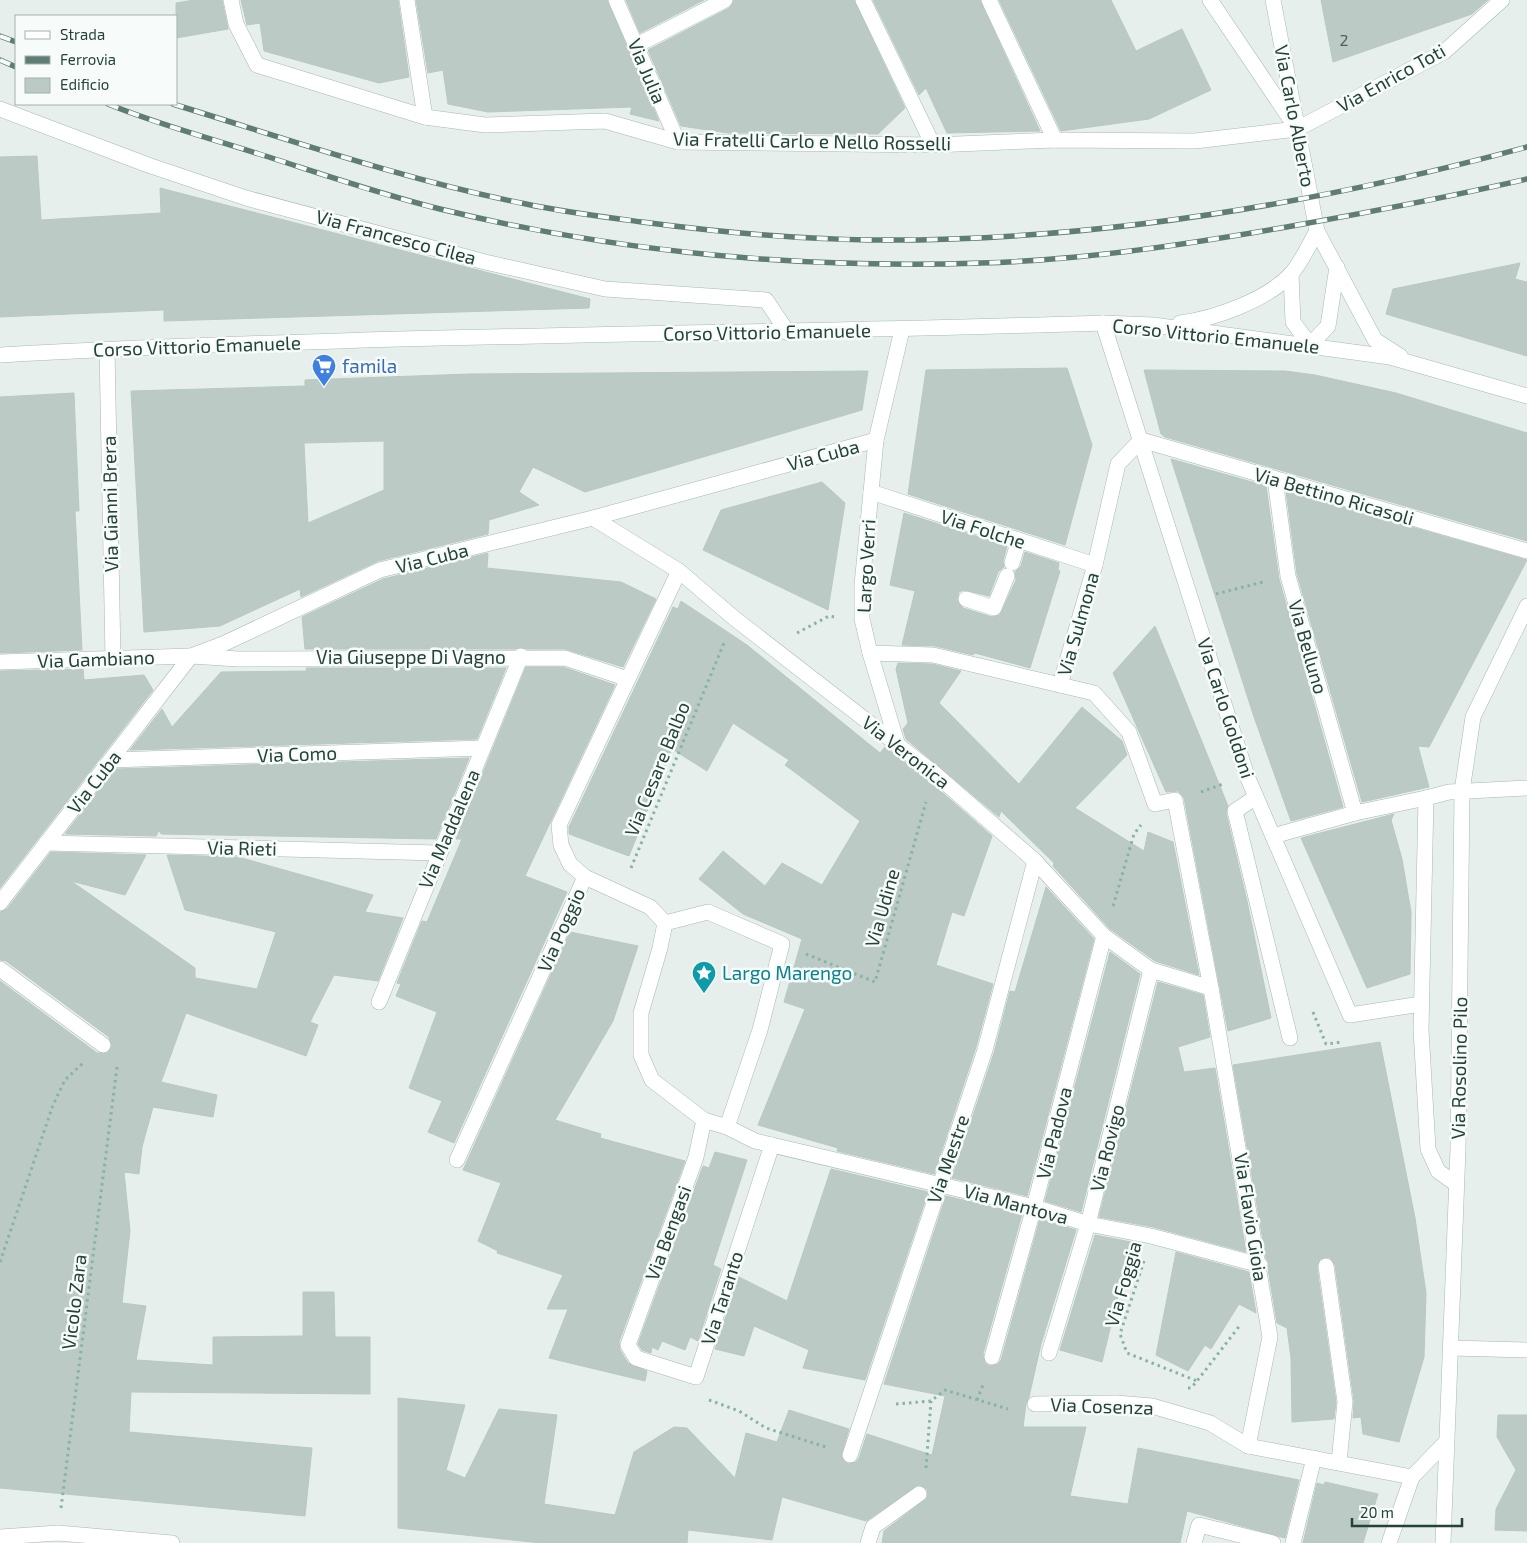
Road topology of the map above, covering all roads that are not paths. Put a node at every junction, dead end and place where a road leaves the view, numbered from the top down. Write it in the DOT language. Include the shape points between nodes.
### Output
graph roads {
  1 [pos="231,0"];
  2 [pos="407,0"];
  3 [pos="616,0"];
  4 [pos="725,0"];
  5 [pos="863,0"];
  6 [pos="988,0"];
  7 [pos="1210,0"];
  8 [pos="1273,0"];
  9 [pos="1502,0"];
  10 [pos="637,45"];
  11 [pos="0,109"];
  12 [pos="425,117"];
  13 [pos="1297,128"];
  14 [pos="1055,140"];
  15 [pos="678,142"];
  16 [pos="933,145"];
  17 [pos="1316,231"];
  18 [pos="1337,267"];
  19 [pos="1291,274"];
  20 [pos="1103,323"];
  21 [pos="1153,325"];
  22 [pos="902,330"];
  23 [pos="788,333"];
  24 [pos="1310,345"];
  25 [pos="107,349"];
  26 [pos="0,355"];
  27 [pos="1406,361"];
  28 [pos="1527,396"];
  29 [pos="876,440"];
  30 [pos="1141,440"];
  31 [pos="1274,479"];
  32 [pos="871,492"];
  33 [pos="594,518"];
  34 [pos="1019,540"];
  35 [pos="1527,552"];
  36 [pos="1095,565"];
  37 [pos="679,571"];
  38 [pos="966,599"];
  39 [pos="1527,606"];
  40 [pos="870,653"];
  41 [pos="191,656"];
  42 [pos="521,656"];
  43 [pos="113,658"];
  44 [pos="0,662"];
  45 [pos="628,679"];
  46 [pos="1060,685"];
  47 [pos="898,746"];
  48 [pos="483,748"];
  49 [pos="110,760"];
  50 [pos="1527,788"];
  51 [pos="1462,791"];
  52 [pos="1256,797"];
  53 [pos="1426,798"];
  54 [pos="1355,812"];
  55 [pos="1273,836"];
  56 [pos="46,843"];
  57 [pos="438,853"];
  58 [pos="1035,861"];
  59 [pos="586,877"];
  60 [pos="0,903"];
  61 [pos="665,923"];
  62 [pos="1104,936"];
  63 [pos="0,969"];
  64 [pos="1151,970"];
  65 [pos="1212,988"];
  66 [pos="379,1002"];
  67 [pos="1421,1004"];
  68 [pos="1290,1038"];
  69 [pos="103,1045"];
  70 [pos="704,1120"];
  71 [pos="727,1127"];
  72 [pos="772,1145"];
  73 [pos="457,1160"];
  74 [pos="1456,1184"];
  75 [pos="939,1185"];
  76 [pos="1034,1208"];
  77 [pos="1088,1224"];
  78 [pos="1260,1265"];
  79 [pos="1326,1266"];
  80 [pos="1451,1348"];
  81 [pos="1527,1350"];
  82 [pos="1049,1353"];
  83 [pos="992,1357"];
  84 [pos="696,1377"];
  85 [pos="1035,1404"];
  86 [pos="1446,1442"];
  87 [pos="1248,1446"];
  88 [pos="850,1455"];
  89 [pos="1314,1458"];
  90 [pos="1339,1462"];
  91 [pos="1412,1477"];
  92 [pos="919,1494"];
  93 [pos="0,1537"];
  94 [pos="172,1543"];
  95 [pos="868,1543"];
  96 [pos="1194,1543"];
  97 [pos="1273,1543"];
  98 [pos="1293,1543"];
  99 [pos="1389,1543"];
  100 [pos="1443,1543"];
  1 -- 12 [label="street, Via Fratelli Carlo e Nello Rosselli" via="236,24 257,65"];
  2 -- 12 [label="street"];
  3 -- 10 [label="street, Via Julia"];
  4 -- 10 [label="street"];
  5 -- 16 [label="street"];
  6 -- 14 [label="street"];
  7 -- 13 [label="street"];
  8 -- 13 [label="street, Via Carlo Alberto"];
  9 -- 13 [label="street, Via Enrico Toti" via="1444,52"];
  10 -- 15 [label="street, Via Julia"];
  11 -- 23 [label="street, Via Francesco Cilea" via="246,198 486,262 605,289 766,300"];
  12 -- 15 [label="street, Via Fratelli Carlo e Nello Rosselli" via="485,125 605,121"];
  13 -- 14 [label="street, Via Fratelli Carlo e Nello Rosselli" via="1195,141"];
  13 -- 17 [label="street, Via Carlo Alberto"];
  14 -- 16 [label="street, Via Fratelli Carlo e Nello Rosselli"];
  15 -- 16 [label="street, Via Fratelli Carlo e Nello Rosselli"];
  17 -- 18 [label="street, Via Carlo Alberto"];
  17 -- 19 [label="street"];
  18 -- 24 [label="street" via="1328,326"];
  18 -- 27 [label="street, Via Carlo Alberto" via="1375,340"];
  19 -- 21 [label="street" via="1265,295 1227,311 1198,321"];
  19 -- 24 [label="street" via="1293,322"];
  20 -- 21 [label="street, Corso Vittorio Emanuele"];
  20 -- 22 [label="street, Corso Vittorio Emanuele"];
  20 -- 30 [label="street, Via Carlo Goldoni"];
  21 -- 24 [label="street, Corso Vittorio Emanuele"];
  22 -- 23 [label="street, Corso Vittorio Emanuele"];
  22 -- 29 [label="street, Via Cuba"];
  23 -- 25 [label="street, Corso Vittorio Emanuele" via="563,334"];
  24 -- 27 [label="street, Corso Vittorio Emanuele"];
  25 -- 26 [label="street, Corso Vittorio Emanuele"];
  25 -- 43 [label="street, Via Gianni Brera"];
  27 -- 28 [label="street, Corso Vittorio Emanuele"];
  29 -- 32 [label="street, Largo Verri"];
  29 -- 33 [label="street, Via Cuba"];
  30 -- 31 [label="street, Via Bettino Ricasoli"];
  30 -- 36 [label="street, Via Sulmona" via="1118,464"];
  30 -- 52 [label="street, Via Carlo Goldoni"];
  31 -- 35 [label="street, Via Bettino Ricasoli"];
  31 -- 54 [label="street, Via Belluno" via="1288,576"];
  32 -- 34 [label="street, Via Folche"];
  32 -- 40 [label="street, Largo Verri" via="862,585 862,619"];
  33 -- 37 [label="street, Via Veronica"];
  33 -- 41 [label="street, Via Cuba" via="380,570 224,644"];
  34 -- 36 [label="street, Via Folche"];
  34 -- 38 [label="street" via="994,608"];
  36 -- 46 [label="street, Via Sulmona"];
  37 -- 45 [label="street, Via Poggio"];
  37 -- 47 [label="street, Via Veronica"];
  39 -- 51 [label="street, Via Rosolino Pilo" via="1473,717"];
  40 -- 46 [label="street, Via Sulmona" via="933,655"];
  40 -- 47 [label="street, Largo Verri"];
  41 -- 42 [label="street, Via Giuseppe Di Vagno" via="238,659"];
  41 -- 43 [label="street, Via Gambiano"];
  41 -- 49 [label="street, Via Cuba"];
  42 -- 45 [label="street, Via Giuseppe Di Vagno" via="565,658"];
  42 -- 48 [label="street, Via Maddalena"];
  43 -- 44 [label="street, Via Gambiano"];
  45 -- 59 [label="street, Via Poggio" via="559,825 561,845 570,864"];
  46 -- 65 [label="street" via="1094,693 1129,732 1155,804 1175,800"];
  47 -- 58 [label="street, Via Veronica"];
  48 -- 49 [label="street, Via Como"];
  48 -- 57 [label="street, Via Maddalena"];
  49 -- 56 [label="street, Via Cuba"];
  50 -- 51 [label="street"];
  51 -- 53 [label="street"];
  51 -- 74 [label="street, Via Rosolino Pilo"];
  52 -- 55 [label="street, Via Carlo Goldoni"];
  52 -- 68 [label="street" via="1235,811"];
  53 -- 54 [label="street"];
  53 -- 67 [label="street"];
  54 -- 55 [label="street"];
  55 -- 67 [label="street, Via Carlo Goldoni" via="1350,1015"];
  56 -- 57 [label="street, Via Rieti"];
  56 -- 60 [label="street, Via Cuba"];
  57 -- 66 [label="street, Via Maddalena"];
  58 -- 62 [label="street, Via Veronica"];
  58 -- 75 [label="street, Via Mestre" via="985,1050"];
  59 -- 61 [label="street" via="650,908"];
  59 -- 73 [label="street, Via Poggio"];
  61 -- 70 [label="street" via="641,1013 641,1055 652,1080"];
  61 -- 71 [label="street" via="708,912 782,944 760,1030"];
  62 -- 64 [label="street, Via Veronica"];
  62 -- 76 [label="street, Via Padova"];
  63 -- 69 [label="street"];
  64 -- 65 [label="street, Via Veronica"];
  64 -- 77 [label="street, Via Rovigo"];
  65 -- 78 [label="street, Via Flavio Gioia"];
  67 -- 74 [label="street" via="1428,1149 1438,1171"];
  70 -- 71 [label="street, Via Mantova"];
  70 -- 84 [label="street, Via Bengasi" via="696,1156 628,1345 636,1358"];
  71 -- 72 [label="street, Via Mantova" via="755,1141"];
  72 -- 75 [label="street, Via Mantova"];
  72 -- 84 [label="street, Via Taranto"];
  74 -- 80 [label="street, Via Rosolino Pilo"];
  75 -- 76 [label="street, Via Mantova"];
  75 -- 88 [label="street, Via Mestre"];
  76 -- 77 [label="street, Via Mantova"];
  76 -- 83 [label="street, Via Padova"];
  77 -- 78 [label="street, Via Mantova" via="1151,1236"];
  77 -- 82 [label="street, Via Rovigo"];
  78 -- 87 [label="street, Via Flavio Gioia" via="1270,1337"];
  79 -- 90 [label="street" via="1345,1402"];
  80 -- 81 [label="street"];
  80 -- 86 [label="street, Via Rosolino Pilo"];
  85 -- 87 [label="street, Via Cosenza" via="1152,1406 1210,1423"];
  86 -- 91 [label="street"];
  86 -- 100 [label="street, Via Rosolino Pilo"];
  87 -- 89 [label="street, Via Cosenza"];
  89 -- 90 [label="street, Via Cosenza"];
  89 -- 98 [label="street"];
  90 -- 91 [label="street, Via Cosenza"];
  91 -- 99 [label="street"];
  92 -- 95 [label="street" via="874,1527"];
  93 -- 94 [label="street" via="58,1533"];
  96 -- 97 [label="street" via="1199,1525"];
}
